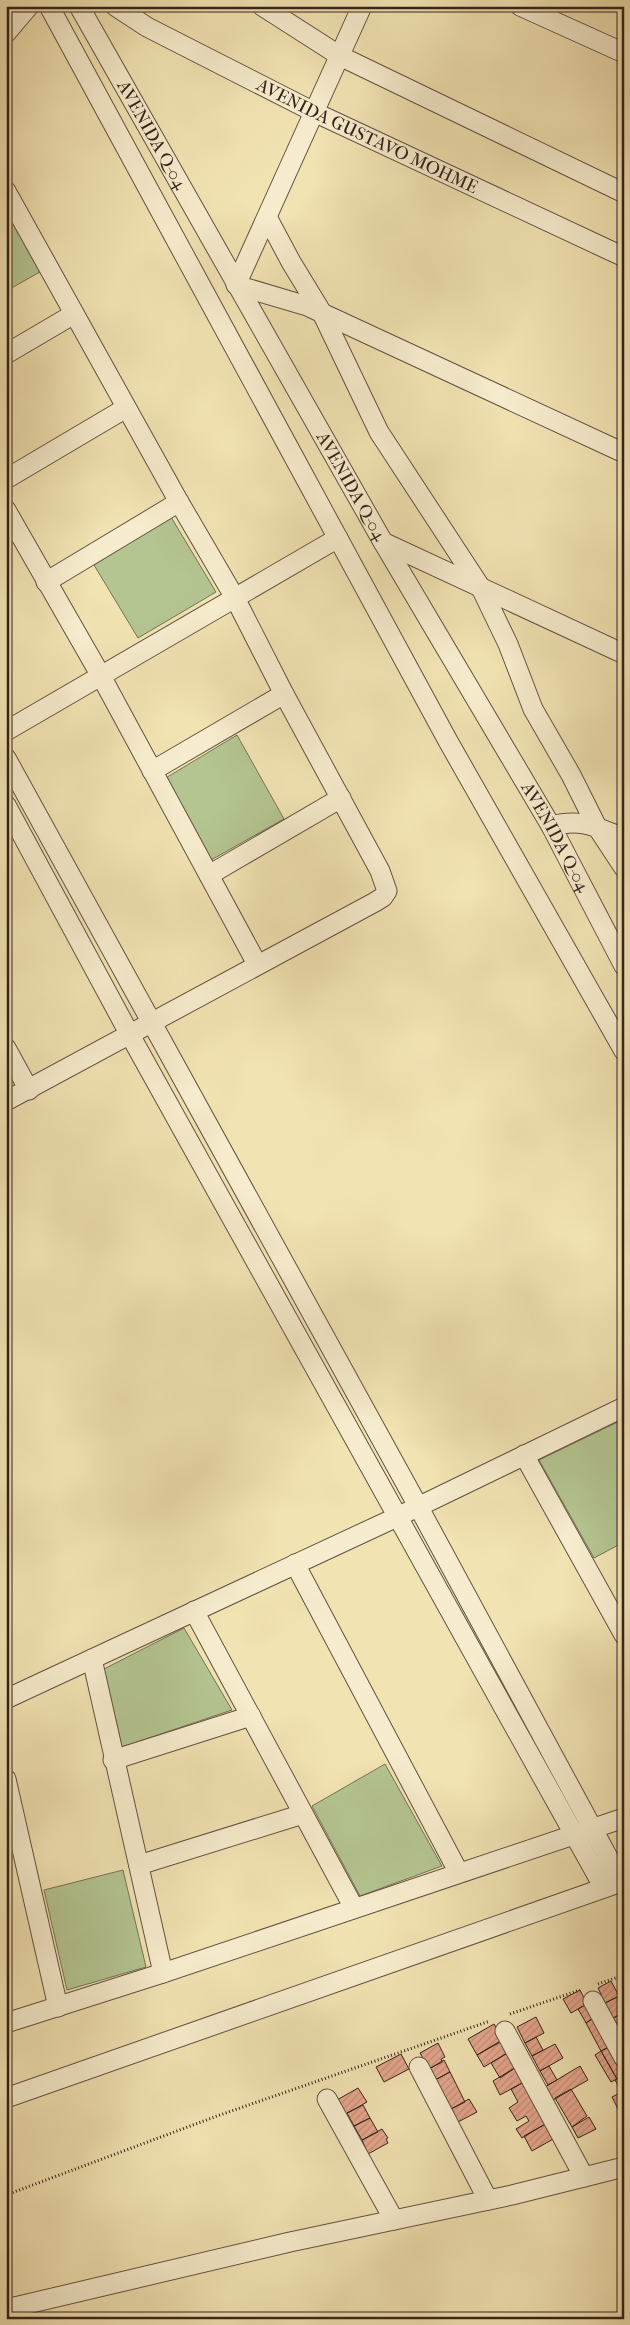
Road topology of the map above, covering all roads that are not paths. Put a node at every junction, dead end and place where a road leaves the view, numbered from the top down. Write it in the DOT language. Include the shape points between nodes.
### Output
graph roads {
  1 [pos="29,6"];
  2 [pos="49,6"];
  3 [pos="79,6"];
  4 [pos="115,6"];
  5 [pos="262,6"];
  6 [pos="362,6"];
  7 [pos="520,6"];
  8 [pos="6,33"];
  9 [pos="624,53"];
  10 [pos="340,56"];
  11 [pos="314,112"];
  12 [pos="6,191"];
  13 [pos="624,193"];
  14 [pos="267,218"];
  15 [pos="624,257"];
  16 [pos="236,285"];
  17 [pos="322,313"];
  18 [pos="74,314"];
  19 [pos="6,354"];
  20 [pos="126,408"];
  21 [pos="624,453"];
  22 [pos="6,479"];
  23 [pos="179,502"];
  24 [pos="6,510"];
  25 [pos="338,538"];
  26 [pos="383,542"];
  27 [pos="46,582"];
  28 [pos="481,588"];
  29 [pos="235,598"];
  30 [pos="624,654"];
  31 [pos="101,676"];
  32 [pos="284,694"];
  33 [pos="6,732"];
  34 [pos="6,758"];
  35 [pos="152,771"];
  36 [pos="341,798"];
  37 [pos="6,805"];
  38 [pos="551,826"];
  39 [pos="596,827"];
  40 [pos="624,838"];
  41 [pos="624,868"];
  42 [pos="209,875"];
  43 [pos="257,964"];
  44 [pos="624,966"];
  45 [pos="151,1023"];
  46 [pos="130,1035"];
  47 [pos="6,1048"];
  48 [pos="624,1051"];
  49 [pos="29,1090"];
  50 [pos="6,1101"];
  51 [pos="205,1121"];
  52 [pos="180,1136"];
  53 [pos="624,1407"];
  54 [pos="367,1415"];
  55 [pos="340,1428"];
  56 [pos="524,1455"];
  57 [pos="418,1506"];
  58 [pos="397,1517"];
  59 [pos="295,1564"];
  60 [pos="618,1610"];
  61 [pos="194,1611"];
  62 [pos="624,1635"];
  63 [pos="92,1659"];
  64 [pos="6,1699"];
  65 [pos="251,1716"];
  66 [pos="114,1760"];
  67 [pos="6,1778"];
  68 [pos="303,1814"];
  69 [pos="624,1818"];
  70 [pos="583,1832"];
  71 [pos="139,1865"];
  72 [pos="459,1872"];
  73 [pos="613,1877"];
  74 [pos="354,1908"];
  75 [pos="163,1973"];
  76 [pos="592,1991"];
  77 [pos="58,2007"];
  78 [pos="6,2022"];
  79 [pos="501,2023"];
  80 [pos="624,2058"];
  81 [pos="419,2067"];
  82 [pos="6,2098"];
  83 [pos="327,2099"];
  84 [pos="624,2168"];
  85 [pos="584,2177"];
  86 [pos="488,2200"];
  87 [pos="394,2220"];
  88 [pos="6,2309"];
  1 -- 8 [label="street"];
  2 -- 25 [label="street"];
  3 -- 16 [label="street, AVENIDA Q-04"];
  4 -- 11 [label="street, AVENIDA GUSTAVO MOHME" via="146,27"];
  5 -- 10 [label="street"];
  6 -- 10 [label="street"];
  7 -- 9 [label="street"];
  10 -- 11 [label="street"];
  10 -- 13 [label="street"];
  11 -- 14 [label="street"];
  11 -- 15 [label="street, AVENIDA GUSTAVO MOHME"];
  12 -- 18 [label="street"];
  14 -- 16 [label="street"];
  14 -- 17 [label="street"];
  16 -- 17 [label="street"];
  16 -- 26 [label="street, AVENIDA Q-04"];
  17 -- 21 [label="street"];
  17 -- 28 [label="street" via="379,432"];
  18 -- 19 [label="street"];
  18 -- 20 [label="street"];
  20 -- 22 [label="street"];
  20 -- 23 [label="street"];
  23 -- 27 [label="street"];
  23 -- 29 [label="street"];
  24 -- 27 [label="street"];
  25 -- 29 [label="street"];
  25 -- 48 [label="street" via="524,878 549,916"];
  26 -- 28 [label="street"];
  26 -- 38 [label="street, AVENIDA Q-04"];
  27 -- 31 [label="street"];
  28 -- 30 [label="street"];
  28 -- 39 [label="street" via="508,644 533,709"];
  29 -- 31 [label="street"];
  29 -- 32 [label="street"];
  31 -- 33 [label="street"];
  31 -- 35 [label="street"];
  32 -- 35 [label="street"];
  32 -- 36 [label="street"];
  34 -- 45 [label="street"];
  35 -- 42 [label="street"];
  36 -- 42 [label="street"];
  36 -- 43 [label="street" via="388,891 375,902"];
  37 -- 46 [label="street"];
  38 -- 39 [label="street" via="568,821"];
  38 -- 44 [label="street, AVENIDA Q-04"];
  39 -- 40 [label="street"];
  39 -- 41 [label="street"];
  42 -- 43 [label="street"];
  43 -- 45 [label="street"];
  45 -- 46 [label="street"];
  45 -- 51 [label="street"];
  46 -- 49 [label="street"];
  46 -- 52 [label="street"];
  47 -- 49 [label="street"];
  49 -- 50 [label="street"];
  51 -- 52 [label="street"];
  51 -- 54 [label="street"];
  52 -- 55 [label="street"];
  53 -- 56 [label="street"];
  54 -- 55 [label="street"];
  54 -- 57 [label="street"];
  55 -- 58 [label="street"];
  56 -- 57 [label="street"];
  56 -- 60 [label="street"];
  57 -- 58 [label="street"];
  57 -- 70 [label="street"];
  58 -- 59 [label="street"];
  58 -- 70 [label="street"];
  59 -- 61 [label="street"];
  59 -- 72 [label="street"];
  60 -- 62 [label="street"];
  61 -- 63 [label="street"];
  61 -- 65 [label="street"];
  63 -- 64 [label="street"];
  63 -- 66 [label="street"];
  65 -- 66 [label="street"];
  65 -- 68 [label="street"];
  66 -- 71 [label="street"];
  67 -- 77 [label="street"];
  68 -- 71 [label="street"];
  68 -- 74 [label="street"];
  69 -- 70 [label="street"];
  70 -- 72 [label="street"];
  70 -- 73 [label="street"];
  71 -- 75 [label="street"];
  72 -- 74 [label="street"];
  73 -- 82 [label="street"];
  74 -- 75 [label="street"];
  75 -- 77 [label="street"];
  76 -- 80 [label="street"];
  77 -- 78 [label="street"];
  79 -- 85 [label="street"];
  81 -- 86 [label="street"];
  83 -- 87 [label="street"];
  84 -- 85 [label="street"];
  85 -- 86 [label="street"];
  86 -- 87 [label="street"];
  87 -- 88 [label="street"];
}
